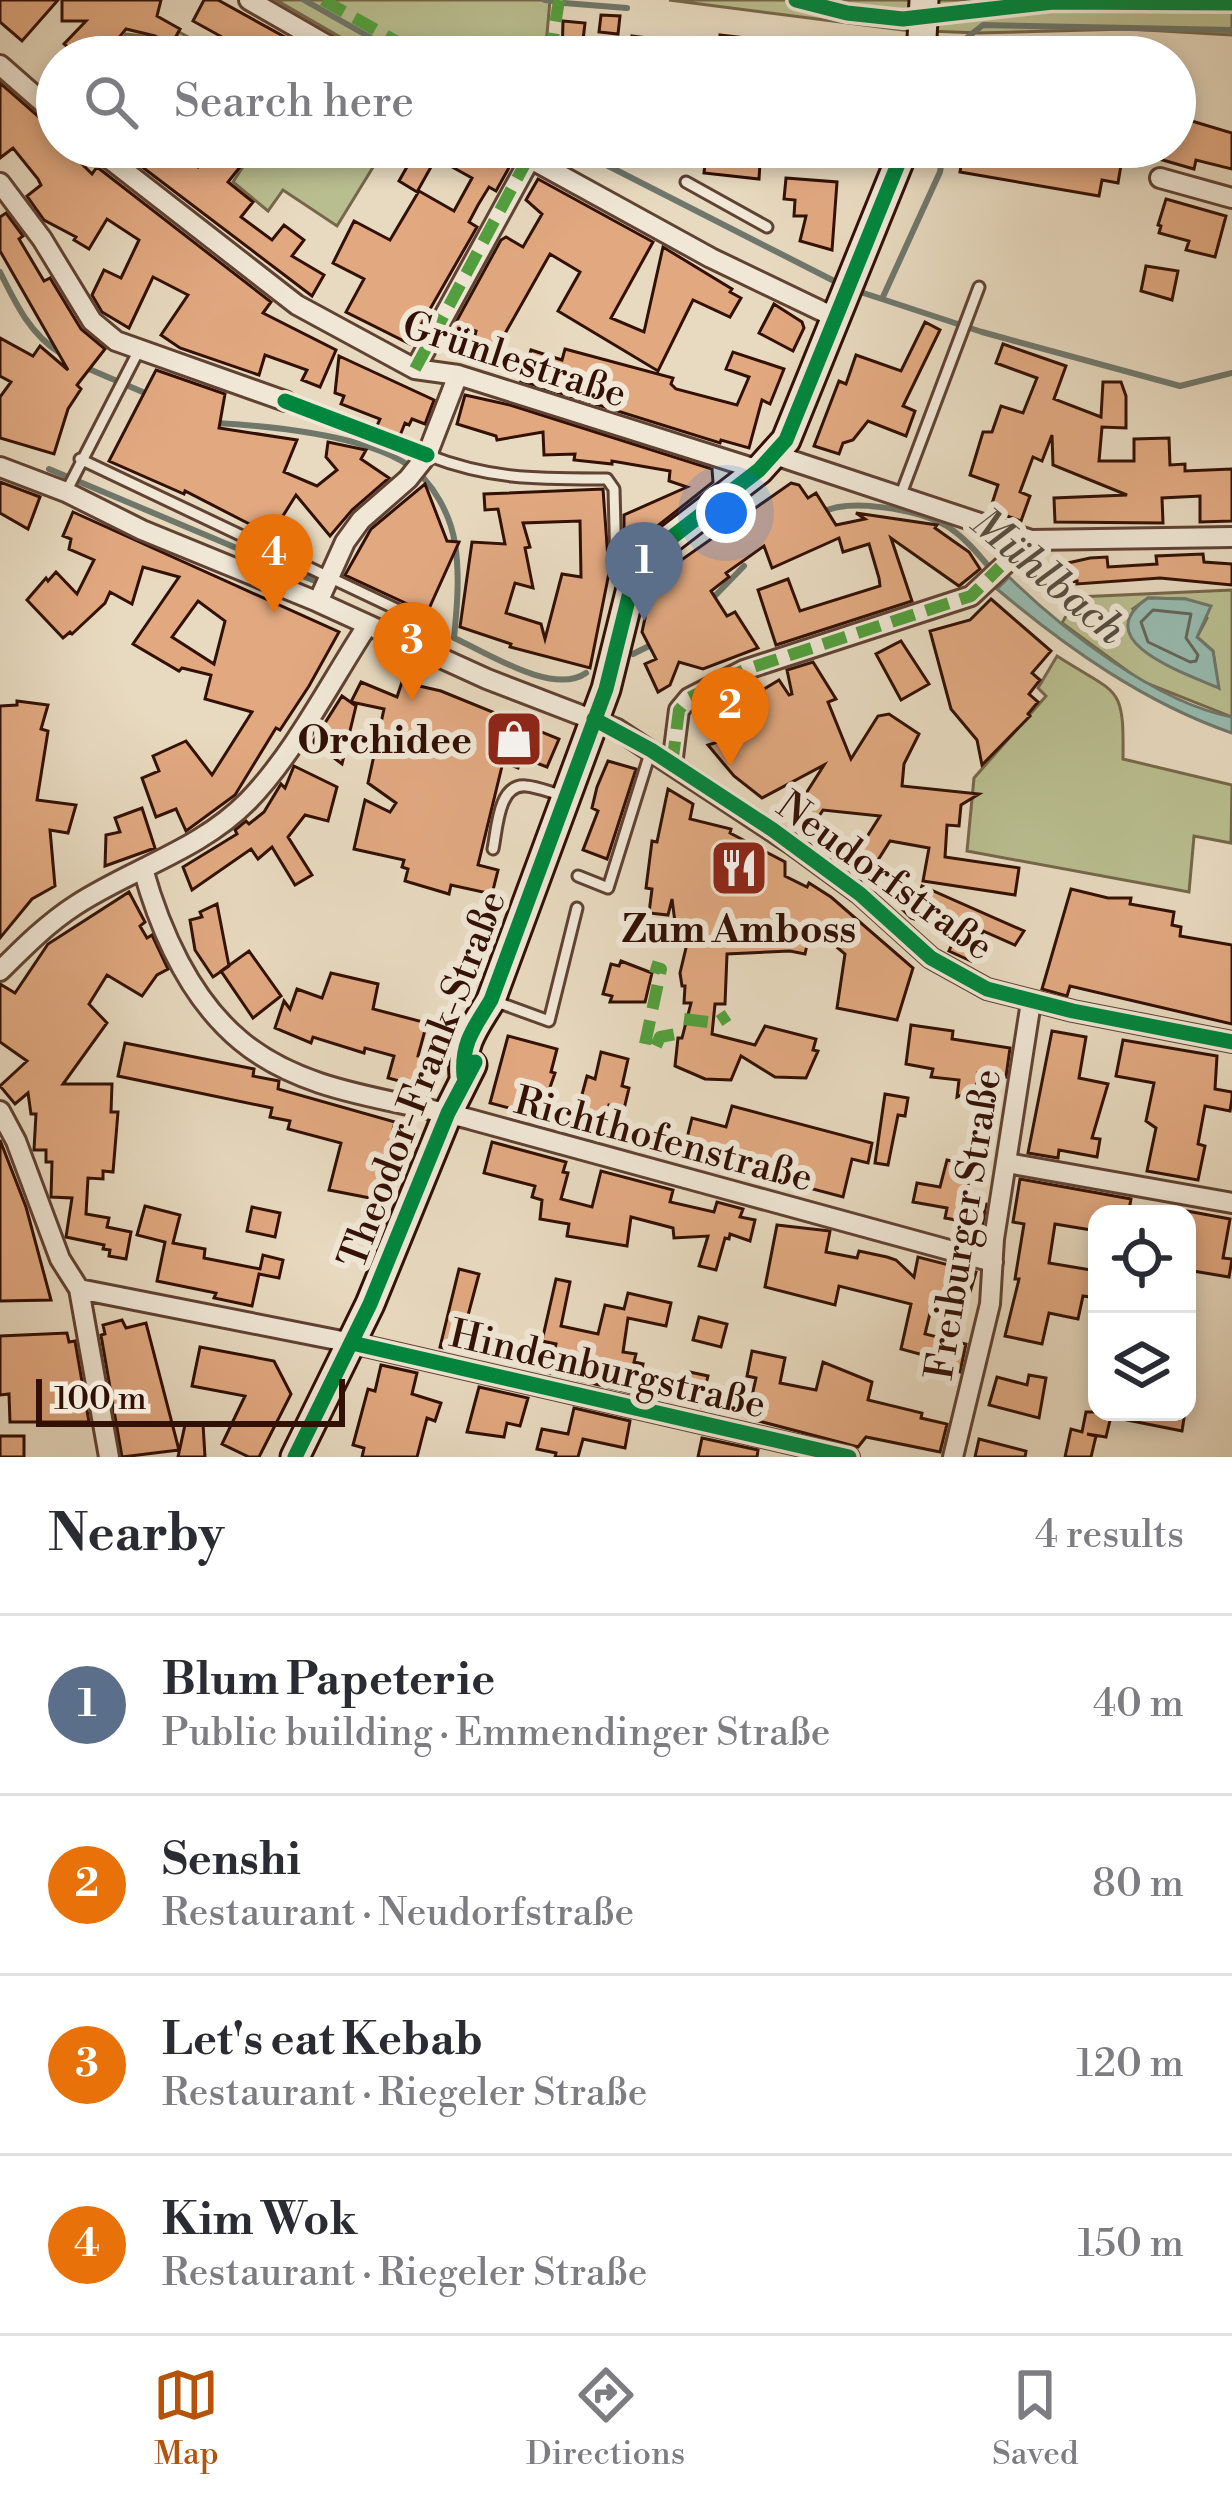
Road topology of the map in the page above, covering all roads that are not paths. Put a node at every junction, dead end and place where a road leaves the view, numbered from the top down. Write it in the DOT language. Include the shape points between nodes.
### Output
graph roads {
  1 [pos="249,0"];
  2 [pos="312,36"];
  3 [pos="0,64"];
  4 [pos="36,96"];
  5 [pos="121,168"];
  6 [pos="525,168"];
  7 [pos="546,168"];
  8 [pos="897,168"];
  9 [pos="1160,178"];
  10 [pos="686,182"];
  11 [pos="0,183"];
  12 [pos="1232,198"];
  13 [pos="767,227"];
  14 [pos="979,286"];
  15 [pos="844,298"];
  16 [pos="138,352"];
  17 [pos="415,369"];
  18 [pos="458,375"];
  19 [pos="285,400"];
  20 [pos="80,459"];
  21 [pos="424,459"];
  22 [pos="767,463"];
  23 [pos="0,467"];
  24 [pos="69,483"];
  25 [pos="901,494"];
  26 [pos="1232,538"];
  27 [pos="1030,540"];
  28 [pos="634,576"];
  29 [pos="329,580"];
  30 [pos="318,602"];
  31 [pos="367,626"];
  32 [pos="431,654"];
  33 [pos="594,719"];
  34 [pos="651,750"];
  35 [pos="672,765"];
  36 [pos="565,796"];
  37 [pos="493,849"];
  38 [pos="142,869"];
  39 [pos="578,877"];
  40 [pos="577,908"];
  41 [pos="0,971"];
  42 [pos="1030,1002"];
  43 [pos="490,1003"];
  44 [pos="1232,1042"];
  45 [pos="0,1111"];
  46 [pos="448,1113"];
  47 [pos="1007,1162"];
  48 [pos="1232,1203"];
  49 [pos="993,1262"];
  50 [pos="79,1289"];
  51 [pos="352,1343"];
  52 [pos="110,1457"];
  53 [pos="295,1457"];
  54 [pos="849,1457"];
  55 [pos="953,1457"];
  1 -- 2 [label="street"];
  3 -- 4 [label="street"];
  5 -- 17 [label="street, Grünlestraße" via="297,305"];
  6 -- 17 [label="street"];
  7 -- 15 [label="street" via="711,258"];
  8 -- 15 [label="main road"];
  9 -- 12 [label="street"];
  10 -- 13 [label="lane"];
  11 -- 16 [label="street" via="92,321"];
  14 -- 25 [label="lane"];
  15 -- 22 [label="main road" via="797,416"];
  16 -- 19 [label="street"];
  16 -- 20 [label="lane"];
  17 -- 18 [label="street, Grünlestraße"];
  18 -- 21 [label="street"];
  18 -- 22 [label="street, Grünlestraße"];
  20 -- 24 [label="lane"];
  20 -- 29 [label="lane"];
  21 -- 28 [label="lane" via="515,479 607,479 616,567"];
  21 -- 29 [label="street" via="361,520"];
  22 -- 25 [label="street, Grünlestraße"];
  22 -- 28 [label="main road"];
  23 -- 24 [label="street, Neudorfstraße"];
  24 -- 30 [label="street, Neudorfstraße" via="142,530"];
  25 -- 27 [label="street, Grünlestraße"];
  26 -- 27 [label="street"];
  27 -- 35 [label="street" via="971,596 745,670 689,698 679,710"];
  28 -- 33 [label="main road, Theodor-Frank-Straße"];
  29 -- 30 [label="street"];
  29 -- 32 [label="lane" via="428,624"];
  30 -- 31 [label="street, Neudorfstraße"];
  31 -- 32 [label="street, Neudorfstraße"];
  31 -- 38 [label="street" via="249,800 209,833"];
  32 -- 33 [label="street, Neudorfstraße"];
  33 -- 34 [label="street, Neudorfstraße"];
  33 -- 36 [label="main road, Theodor-Frank-Straße"];
  34 -- 35 [label="street, Neudorfstraße"];
  34 -- 39 [label="lane" via="608,888"];
  35 -- 42 [label="street, Neudorfstraße" via="860,894 931,958"];
  36 -- 37 [label="lane" via="511,790"];
  36 -- 43 [label="main road, Theodor-Frank-Straße"];
  38 -- 41 [label="street" via="77,904"];
  38 -- 46 [label="street, Richthofenstraße" via="170,945 239,1040 314,1082"];
  40 -- 43 [label="lane" via="549,1021"];
  42 -- 44 [label="street, Neudorfstraße"];
  42 -- 47 [label="street, Freiburger Straße"];
  43 -- 46 [label="main road, Theodor-Frank-Straße" via="484,1045"];
  45 -- 50 [label="street"];
  46 -- 49 [label="street, Richthofenstraße"];
  46 -- 51 [label="main road, Theodor-Frank-Straße"];
  47 -- 48 [label="street"];
  47 -- 49 [label="street, Freiburger Straße"];
  49 -- 55 [label="street, Freiburger Straße"];
  50 -- 51 [label="street, Hindenburgstraße"];
  50 -- 52 [label="street"];
  51 -- 53 [label="main road, Theodor-Frank-Straße"];
  51 -- 54 [label="street, Hindenburgstraße"];
}
